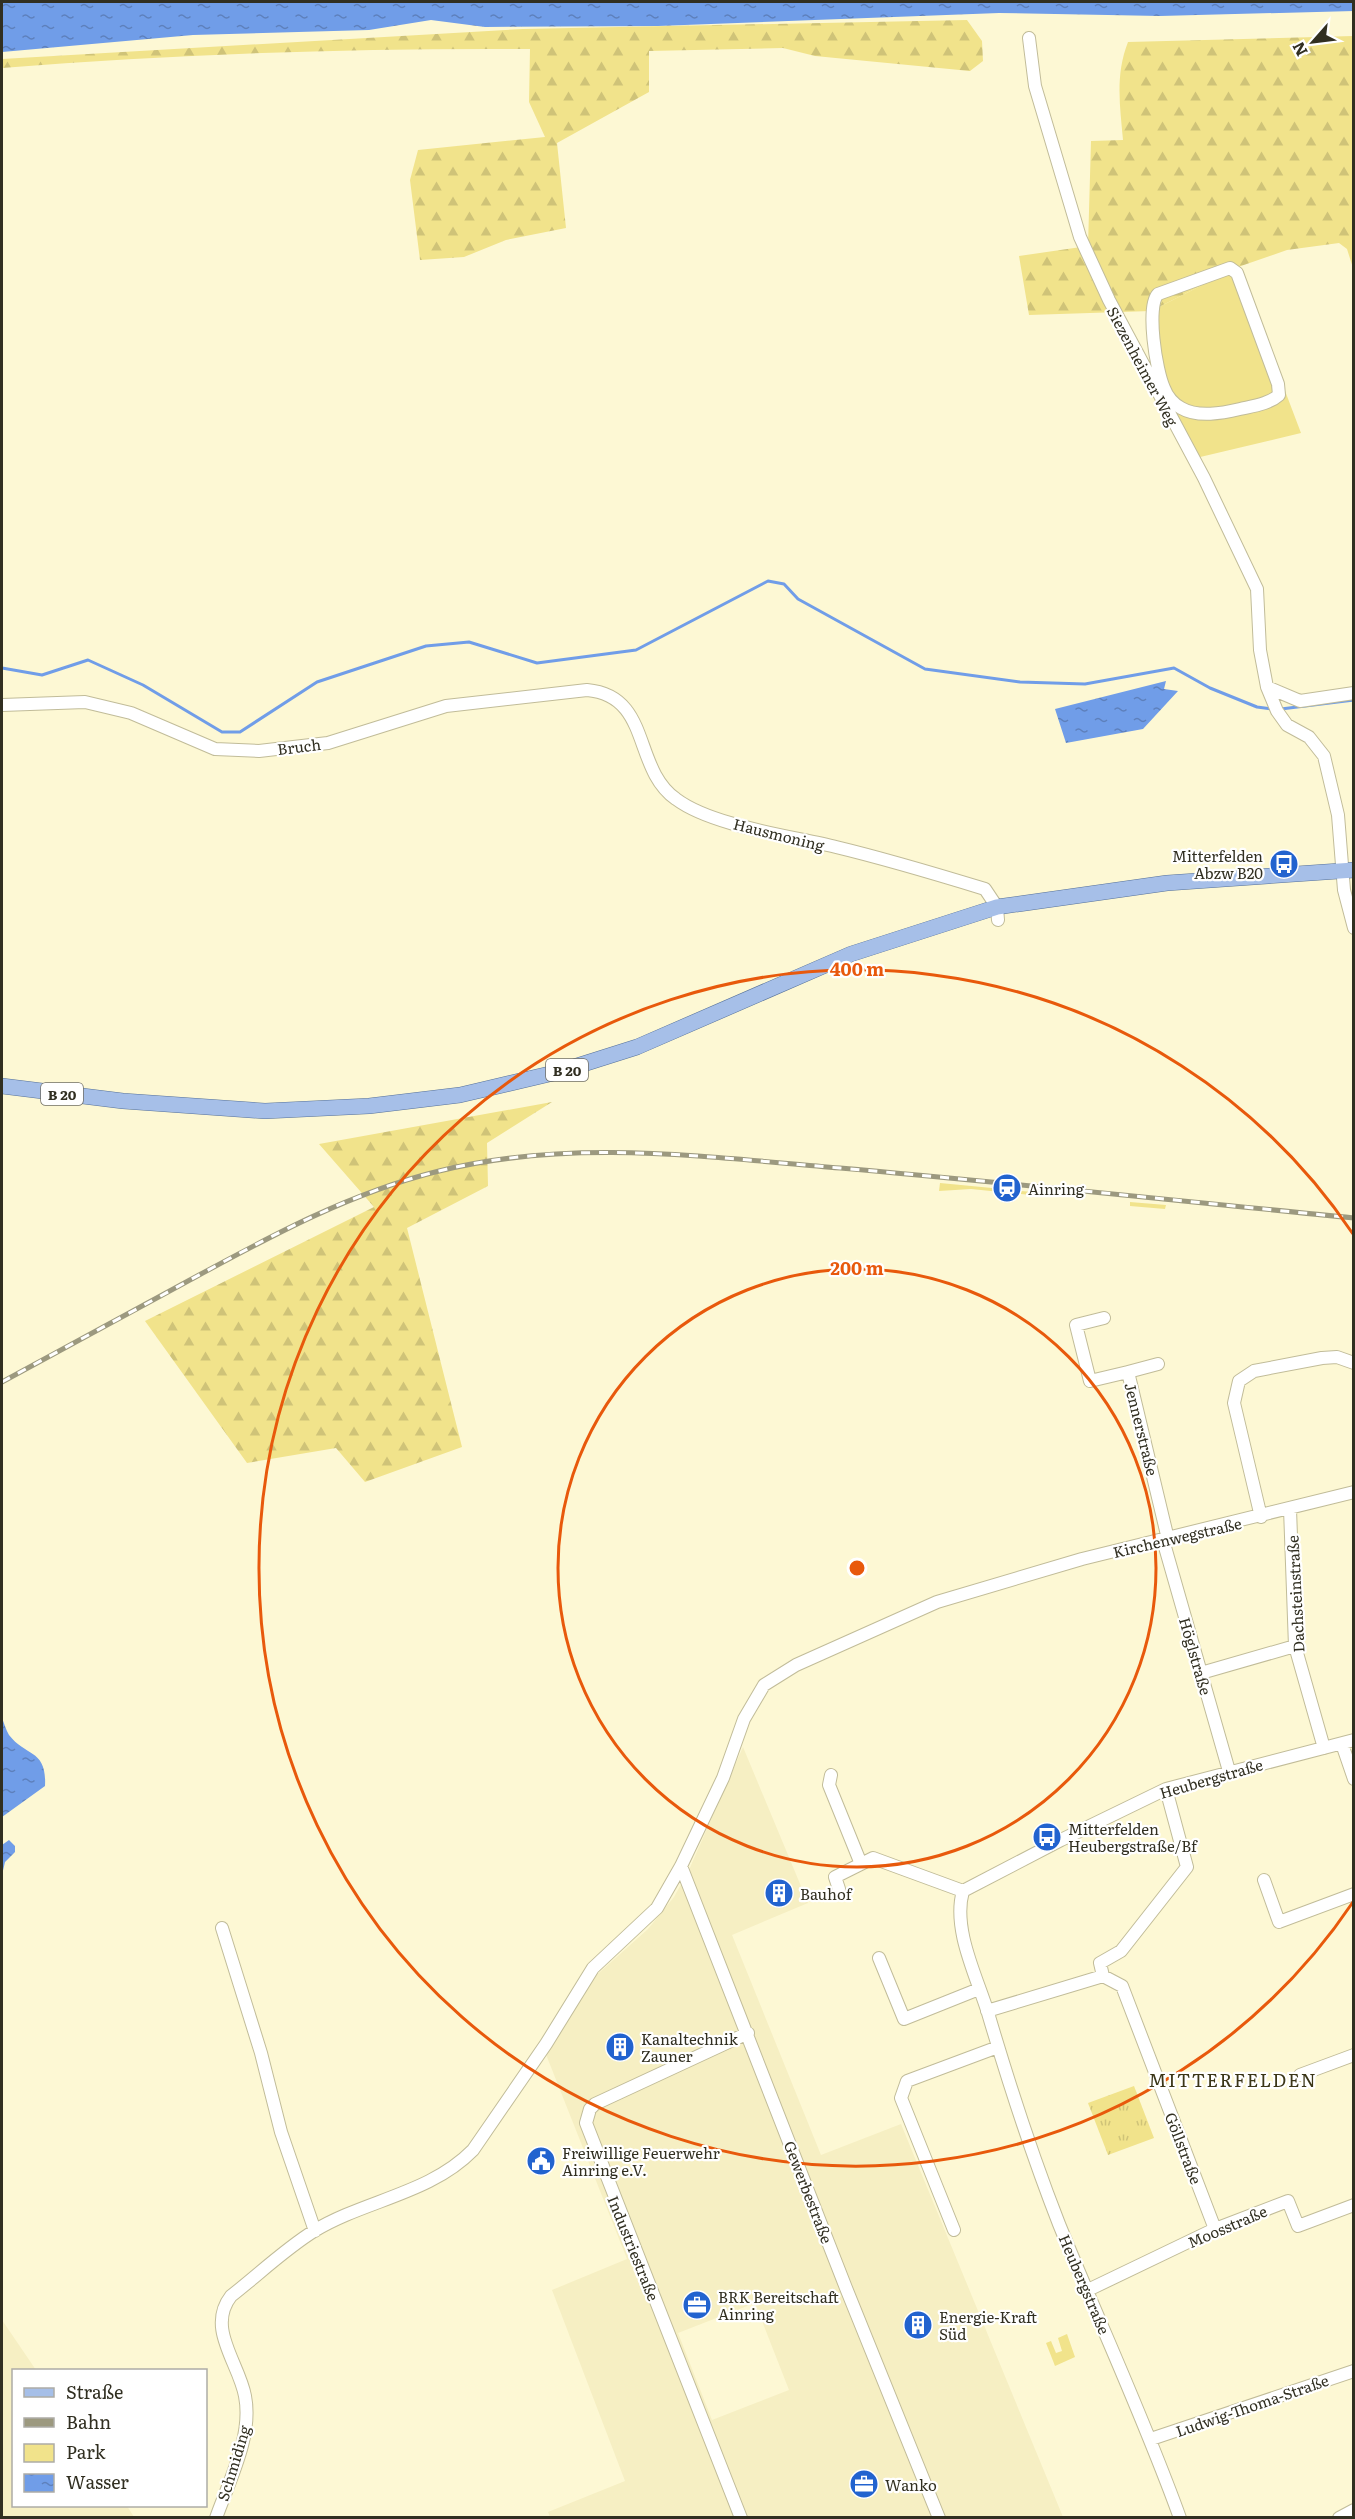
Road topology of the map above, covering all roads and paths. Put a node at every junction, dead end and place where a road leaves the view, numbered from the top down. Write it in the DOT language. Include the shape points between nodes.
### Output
graph roads {
  1 [pos="1029,38"];
  2 [pos="1188,411"];
  3 [pos="1175,427"];
  4 [pos="1267,687"];
  5 [pos="599,692"];
  6 [pos="1353,693"];
  7 [pos="2,705"];
  8 [pos="1348,870"];
  9 [pos="998,914"];
  10 [pos="1353,928"];
  11 [pos="2,1086"];
  12 [pos="1104,1318"];
  13 [pos="1353,1363"];
  14 [pos="1158,1364"];
  15 [pos="1128,1372"];
  16 [pos="1353,1492"];
  17 [pos="1290,1509"];
  18 [pos="1261,1516"];
  19 [pos="1166,1539"];
  20 [pos="1295,1646"];
  21 [pos="1201,1673"];
  22 [pos="1348,1742"];
  23 [pos="1324,1748"];
  24 [pos="1229,1772"];
  25 [pos="831,1775"];
  26 [pos="1353,1779"];
  27 [pos="1166,1789"];
  28 [pos="861,1864"];
  29 [pos="681,1866"];
  30 [pos="1264,1880"];
  31 [pos="839,1889"];
  32 [pos="963,1891"];
  33 [pos="1353,1894"];
  34 [pos="222,1928"];
  35 [pos="879,1958"];
  36 [pos="1103,1976"];
  37 [pos="979,1989"];
  38 [pos="987,2012"];
  39 [pos="748,2033"];
  40 [pos="998,2047"];
  41 [pos="1353,2055"];
  42 [pos="1300,2075"];
  43 [pos="1353,2205"];
  44 [pos="954,2229"];
  45 [pos="1215,2229"];
  46 [pos="315,2231"];
  47 [pos="1088,2290"];
  48 [pos="225,2304"];
  49 [pos="1353,2371"];
  50 [pos="1151,2439"];
  51 [pos="1353,2510"];
  52 [pos="216,2517"];
  53 [pos="741,2517"];
  54 [pos="939,2517"];
  55 [pos="1180,2517"];
  56 [pos="1339,2517"];
  1 -- 3 [label="street, Siezenheimer Weg" via="1035,86 1080,237"];
  2 -- 2 [label="street" via="1233,411 1279,394 1237,273 1230,268 1158,294 1152,303 1162,384 1175,404"];
  2 -- 3 [label="street"];
  3 -- 4 [label="street, Siezenheimer Weg" via="1257,589 1260,650"];
  4 -- 6 [label="street" via="1300,701"];
  4 -- 8 [label="street, Siezenheimer Weg" via="1287,725 1309,737 1324,756"];
  5 -- 7 [label="street, Bruch" via="587,690 447,706 328,742 259,751 215,748 131,713 85,702"];
  5 -- 9 [label="street, Hausmoning" via="623,704 631,714 651,769 675,799 710,817 985,888"];
  8 -- 9 [label="main road, B 20" via="1146,885"];
  8 -- 10 [label="street"];
  9 -- 11 [label="main road, B 20" via="851,954 668,1036 558,1072 460,1095 265,1111 123,1101"];
  12 -- 15 [label="street, Jennerstraße" via="1076,1325 1090,1382"];
  13 -- 18 [label="street" via="1337,1357 1322,1358 1254,1371 1239,1381 1234,1403"];
  14 -- 15 [label="street"];
  15 -- 19 [label="street, Jennerstraße"];
  16 -- 17 [label="street, Kirchenwegstraße"];
  17 -- 18 [label="street, Kirchenwegstraße"];
  17 -- 20 [label="street, Dachsteinstraße"];
  18 -- 19 [label="street, Kirchenwegstraße"];
  19 -- 21 [label="street, Höglstraße"];
  19 -- 29 [label="street, Kirchenwegstraße" via="937,1602 796,1665 764,1685 752,1700 723,1778"];
  20 -- 21 [label="street"];
  20 -- 23 [label="street, Dachsteinstraße"];
  21 -- 24 [label="street, Höglstraße"];
  22 -- 23 [label="street, Heubergstraße"];
  22 -- 26 [label="street"];
  23 -- 24 [label="street, Heubergstraße"];
  24 -- 27 [label="street, Heubergstraße"];
  25 -- 28 [label="street" via="829,1785"];
  27 -- 32 [label="street, Heubergstraße"];
  27 -- 36 [label="street" via="1187,1867 1121,1952 1100,1963"];
  28 -- 31 [label="street" via="835,1876"];
  28 -- 32 [label="street" via="873,1858"];
  29 -- 39 [label="street, Gewerbestraße"];
  29 -- 46 [label="street, Kirchenwegstraße" via="648,1919 593,1968 484,2136 462,2161 434,2179"];
  30 -- 33 [label="street" via="1279,1922"];
  32 -- 37 [label="street, Heubergstraße" via="959,1904"];
  34 -- 46 [label="street" via="261,2053 286,2151"];
  35 -- 37 [label="street" via="904,2019"];
  36 -- 38 [label="street"];
  36 -- 45 [label="street, Göllstraße" via="1122,1986"];
  37 -- 38 [label="street, Heubergstraße"];
  38 -- 40 [label="street, Heubergstraße"];
  39 -- 53 [label="street, Industriestraße" via="595,2104 586,2123"];
  39 -- 54 [label="street, Gewerbestraße"];
  40 -- 44 [label="street" via="907,2081 901,2098"];
  40 -- 47 [label="street, Heubergstraße" via="1059,2222"];
  41 -- 42 [label="street"];
  43 -- 45 [label="street, Moosstraße" via="1298,2226 1288,2200"];
  45 -- 47 [label="street, Moosstraße"];
  46 -- 48 [label="street, Kirchenwegstraße"];
  47 -- 50 [label="street, Heubergstraße"];
  48 -- 52 [label="street, Schmiding" via="220,2326 240,2375 246,2419 244,2437"];
  49 -- 50 [label="street, Ludwig-Thoma-Straße"];
  50 -- 55 [label="street, Heubergstraße"];
  51 -- 56 [label="street"];
}
